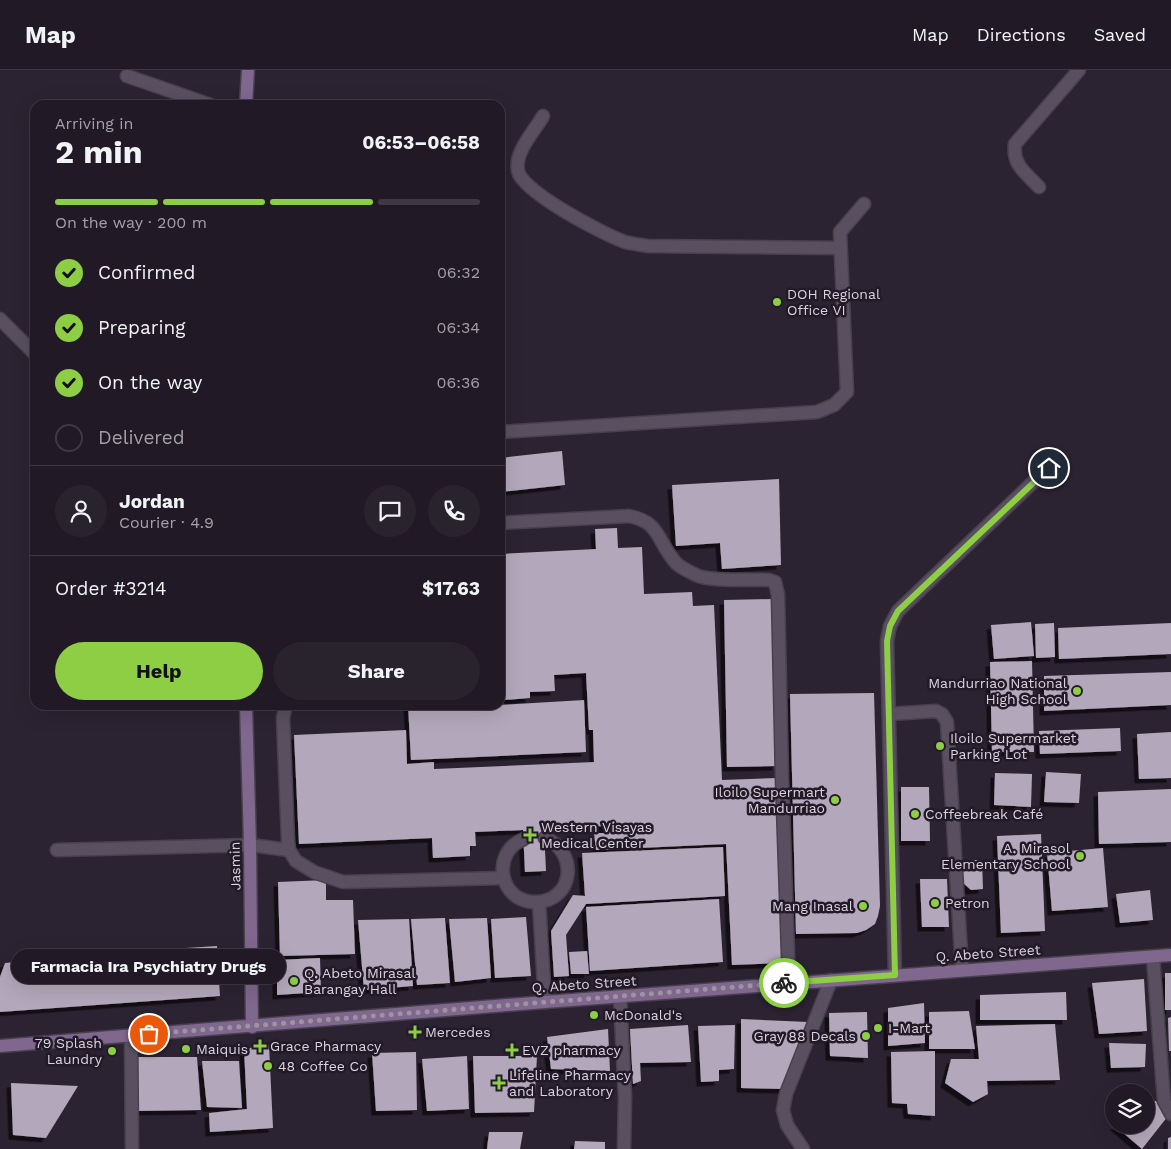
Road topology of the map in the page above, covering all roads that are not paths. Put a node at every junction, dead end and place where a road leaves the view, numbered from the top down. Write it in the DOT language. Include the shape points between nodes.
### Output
graph roads {
  1 [pos="248,70"];
  2 [pos="1080,70"];
  3 [pos="127,76"];
  4 [pos="196,100"];
  5 [pos="246,100"];
  6 [pos="543,116"];
  7 [pos="1039,187"];
  8 [pos="864,204"];
  9 [pos="840,248"];
  10 [pos="0,319"];
  11 [pos="30,349"];
  12 [pos="505,432"];
  13 [pos="1049,468"];
  14 [pos="505,523"];
  15 [pos="246,710"];
  16 [pos="284,710"];
  17 [pos="889,714"];
  18 [pos="545,838"];
  19 [pos="524,839"];
  20 [pos="250,845"];
  21 [pos="57,850"];
  22 [pos="289,850"];
  23 [pos="502,878"];
  24 [pos="539,902"];
  25 [pos="1171,955"];
  26 [pos="1153,957"];
  27 [pos="962,970"];
  28 [pos="895,975"];
  29 [pos="831,980"];
  30 [pos="789,983"];
  31 [pos="620,996"];
  32 [pos="546,1002"];
  33 [pos="252,1026"];
  34 [pos="132,1036"];
  35 [pos="0,1046"];
  36 [pos="1171,1114"];
  37 [pos="132,1149"];
  38 [pos="624,1149"];
  39 [pos="804,1149"];
  1 -- 5 [label="main road"];
  2 -- 7 [label="street" via="1015,144 1014,155 1018,164"];
  3 -- 4 [label="street"];
  6 -- 9 [label="street" via="519,155 518,172 528,185 573,218 625,242 648,246"];
  8 -- 9 [label="street" via="840,232"];
  9 -- 12 [label="street" via="847,392 834,405 817,412"];
  10 -- 11 [label="street"];
  13 -- 17 [label="street" via="898,611 887,641"];
  14 -- 30 [label="street" via="642,518 652,526 677,564 698,576 775,582 778,595"];
  15 -- 20 [label="main road, Jasmin"];
  16 -- 22 [label="street" via="282,718"];
  17 -- 27 [label="street" via="936,712 942,714 947,722"];
  17 -- 28 [label="street"];
  18 -- 24 [label="street" via="560,848 568,869 561,890"];
  19 -- 23 [label="street" via="509,848 504,858"];
  20 -- 21 [label="street"];
  20 -- 22 [label="street"];
  20 -- 33 [label="main road, Jasmin"];
  22 -- 23 [label="street" via="296,861 314,872 342,882"];
  23 -- 24 [label="street" via="514,895"];
  24 -- 32 [label="street"];
  25 -- 26 [label="main road, Q. Abeto Street"];
  26 -- 27 [label="main road, Q. Abeto Street"];
  26 -- 36 [label="street" via="1164,1101"];
  27 -- 28 [label="main road, Q. Abeto Street"];
  28 -- 29 [label="main road, Q. Abeto Street"];
  29 -- 30 [label="main road, Q. Abeto Street"];
  29 -- 39 [label="street" via="786,1094 783,1110 788,1125"];
  30 -- 31 [label="main road, Q. Abeto Street"];
  31 -- 32 [label="main road, Q. Abeto Street"];
  31 -- 38 [label="street"];
  32 -- 33 [label="main road, Q. Abeto Street"];
  33 -- 34 [label="main road, Q. Abeto Street"];
  34 -- 35 [label="main road, Q. Abeto Street"];
  34 -- 37 [label="street"];
}
